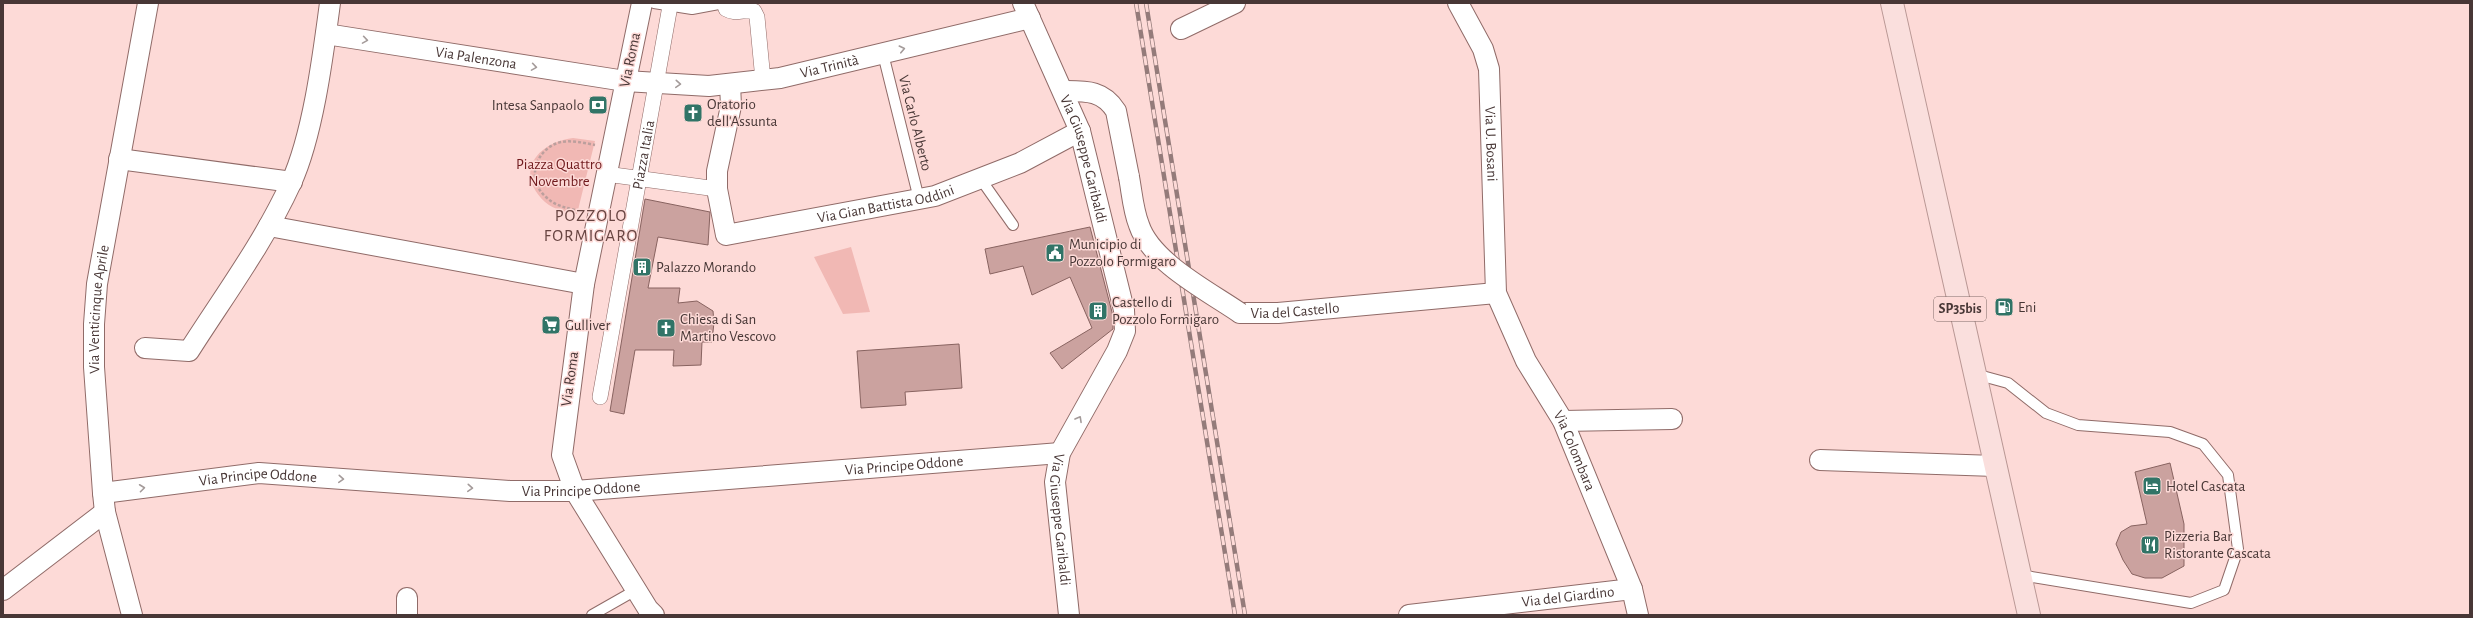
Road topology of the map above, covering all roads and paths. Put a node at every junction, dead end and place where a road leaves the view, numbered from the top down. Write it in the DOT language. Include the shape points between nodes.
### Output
graph roads {
  1 [pos="148,3"];
  2 [pos="330,3"];
  3 [pos="642,3"];
  4 [pos="654,3"];
  5 [pos="724,3"];
  6 [pos="1235,3"];
  7 [pos="1458,3"];
  8 [pos="1892,3"];
  9 [pos="670,6"];
  10 [pos="1026,11"];
  11 [pos="1181,29"];
  12 [pos="326,34"];
  13 [pos="883,54"];
  14 [pos="763,80"];
  15 [pos="625,82"];
  16 [pos="656,83"];
  17 [pos="730,84"];
  18 [pos="1063,91"];
  19 [pos="1080,131"];
  20 [pos="612,147"];
  21 [pos="119,159"];
  22 [pos="606,174"];
  23 [pos="639,178"];
  24 [pos="980,178"];
  25 [pos="292,182"];
  26 [pos="717,189"];
  27 [pos="919,199"];
  28 [pos="598,216"];
  29 [pos="1013,224"];
  30 [pos="270,226"];
  31 [pos="584,284"];
  32 [pos="1496,293"];
  33 [pos="145,348"];
  34 [pos="1975,374"];
  35 [pos="600,397"];
  36 [pos="1672,419"];
  37 [pos="1563,421"];
  38 [pos="1060,453"];
  39 [pos="1820,460"];
  40 [pos="1995,466"];
  41 [pos="575,491"];
  42 [pos="103,493"];
  43 [pos="105,512"];
  44 [pos="2020,576"];
  45 [pos="1632,589"];
  46 [pos="3,590"];
  47 [pos="636,590"];
  48 [pos="132,615"];
  49 [pos="592,615"];
  50 [pos="654,615"];
  51 [pos="1069,615"];
  52 [pos="1409,615"];
  53 [pos="1638,615"];
  54 [pos="2029,615"];
  1 -- 21 [label="street, Via Venticinque Aprile"];
  2 -- 12 [label="street"];
  3 -- 15 [label="street, Via Roma"];
  4 -- 9 [label="lane"];
  5 -- 9 [label="lane" via="692,9"];
  5 -- 14 [label="street" via="726,9 733,13 750,10 757,17"];
  6 -- 11 [label="street"];
  7 -- 32 [label="street, Via U. Bosani" via="1483,49 1489,69"];
  8 -- 34 [label="main road, SP35bis"];
  9 -- 16 [label="street, Piazza Italia"];
  13 -- 10 [label="street, Via Trinità, one-way"];
  10 -- 18 [label="street, Via Giuseppe Garibaldi"];
  12 -- 15 [label="street, Via Palenzona, one-way"];
  12 -- 25 [label="street" via="308,129"];
  13 -- 14 [label="street, Via Trinità"];
  13 -- 27 [label="lane, Via Carlo Alberto"];
  14 -- 17 [label="street, Via Trinità"];
  15 -- 16 [label="street, Via Trinità"];
  15 -- 20 [label="street, Via Roma"];
  16 -- 17 [label="street, Via Trinità, one-way" via="709,86"];
  16 -- 23 [label="street, Piazza Italia"];
  17 -- 26 [label="street" via="732,106 717,171"];
  18 -- 19 [label="street, Via Giuseppe Garibaldi"];
  18 -- 32 [label="street, Via del Castello, bridge" via="1100,94 1110,102 1116,111 1138,225 1146,242 1159,257 1240,313 1278,313"];
  19 -- 24 [label="street, Via Gian Battista Oddini" via="1020,163"];
  38 -- 19 [label="street, Via Giuseppe Garibaldi, one-way" via="1125,332 1124,310"];
  20 -- 22 [label="street, Via Roma"];
  20 -- 28 [label="path" via="562,142 544,150 535,166 535,177 544,196 559,206"];
  21 -- 25 [label="street"];
  21 -- 42 [label="street, Via Venticinque Aprile" via="97,284 94,324 94,367"];
  22 -- 23 [label="street"];
  22 -- 28 [label="street, Via Roma"];
  23 -- 26 [label="street"];
  23 -- 35 [label="street, Piazza Italia"];
  24 -- 27 [label="street, Via Gian Battista Oddini" via="935,196"];
  24 -- 29 [label="lane"];
  25 -- 30 [label="street"];
  26 -- 27 [label="street, Via Gian Battista Oddini" via="726,235"];
  28 -- 31 [label="street, Via Roma"];
  30 -- 31 [label="street"];
  30 -- 33 [label="street" via="189,350"];
  31 -- 41 [label="street, Via Roma" via="562,455"];
  32 -- 37 [label="street, Via Colombara" via="1526,361"];
  34 -- 40 [label="main road, SP35bis"];
  34 -- 44 [label="lane" via="2008,383 2046,413 2078,425 2170,432 2203,444 2228,476 2238,549 2224,590 2191,603"];
  36 -- 37 [label="street"];
  37 -- 45 [label="street, Via Colombara"];
  38 -- 41 [label="street, Via Principe Oddone"];
  38 -- 51 [label="street, Via Giuseppe Garibaldi" via="1055,482"];
  39 -- 40 [label="street"];
  40 -- 44 [label="main road, SP35bis"];
  42 -- 41 [label="street, Via Principe Oddone, one-way" via="259,473 510,491"];
  41 -- 47 [label="street, Via Roma"];
  42 -- 43 [label="street, Via Venticinque Aprile"];
  43 -- 46 [label="street"];
  43 -- 48 [label="street, Via Venticinque Aprile"];
  44 -- 54 [label="main road, SP35bis"];
  45 -- 52 [label="street, Via del Giardino"];
  45 -- 53 [label="street, Via Colombara"];
  47 -- 49 [label="lane"];
  47 -- 50 [label="street, Via Roma"];
}
